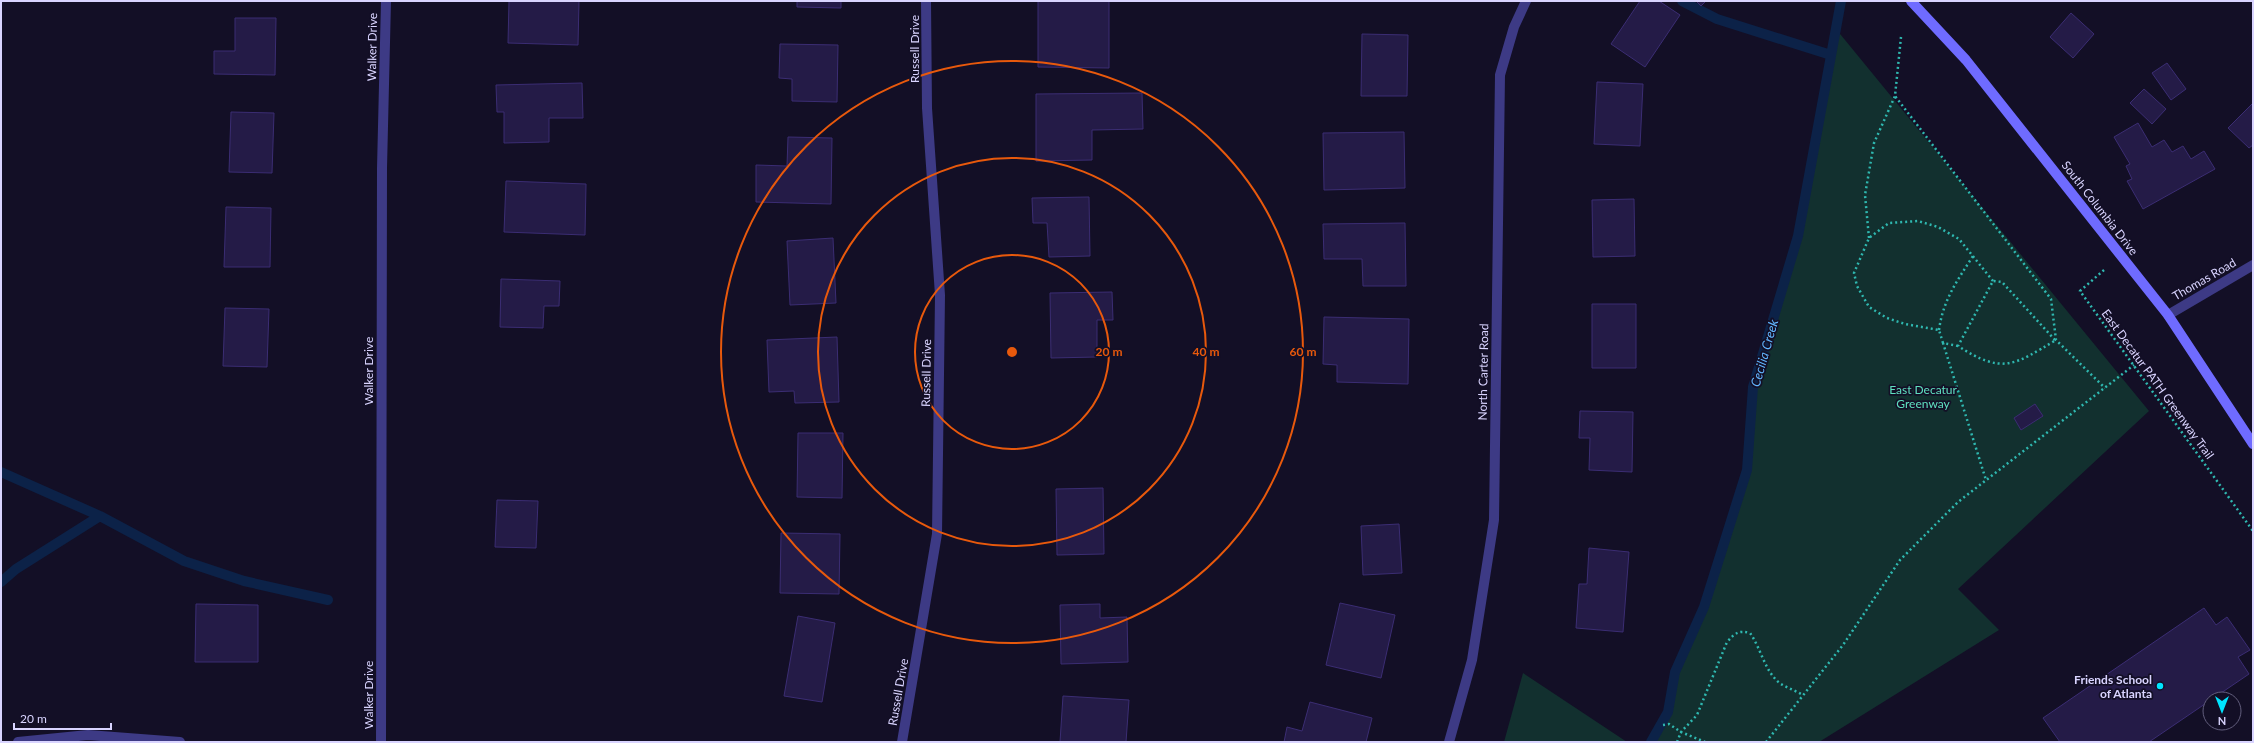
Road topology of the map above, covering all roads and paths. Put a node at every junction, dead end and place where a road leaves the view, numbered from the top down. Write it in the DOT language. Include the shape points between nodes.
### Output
graph roads {
  1 [pos="386,1"];
  2 [pos="926,1"];
  3 [pos="1526,1"];
  4 [pos="1911,1"];
  5 [pos="1901,37"];
  6 [pos="1895,96"];
  7 [pos="1869,238"];
  8 [pos="2121,254"];
  9 [pos="1973,256"];
  10 [pos="2253,265"];
  11 [pos="1993,281"];
  12 [pos="2168,315"];
  13 [pos="1939,330"];
  14 [pos="2056,340"];
  15 [pos="1943,343"];
  16 [pos="1958,346"];
  17 [pos="2134,365"];
  18 [pos="2105,388"];
  19 [pos="2253,444"];
  20 [pos="1986,480"];
  21 [pos="2253,531"];
  22 [pos="1803,695"];
  23 [pos="1663,725"];
  24 [pos="1681,732"];
  25 [pos="18,742"];
  26 [pos="180,742"];
  27 [pos="381,742"];
  28 [pos="902,742"];
  29 [pos="1449,742"];
  30 [pos="1677,742"];
  31 [pos="1705,742"];
  32 [pos="1766,742"];
  1 -- 27 [label="street, Walker Drive" via="382,168"];
  2 -- 28 [label="street, Russell Drive" via="927,108 940,295 937,534"];
  3 -- 29 [label="street, North Carter Road" via="1514,27 1500,75 1494,520 1472,660"];
  4 -- 8 [label="main road, South Columbia Drive" via="1966,60"];
  5 -- 6 [label="path"];
  6 -- 7 [label="path" via="1874,143 1865,195"];
  6 -- 14 [label="path" via="2052,299"];
  7 -- 9 [label="path" via="1889,223 1918,221 1938,227 1959,240"];
  7 -- 13 [label="path" via="1854,273 1857,286 1869,307 1887,318 1905,324"];
  8 -- 12 [label="main road, South Columbia Drive"];
  8 -- 17 [label="path, East Decatur PATH Greenway Trail" via="2080,291"];
  9 -- 11 [label="path"];
  9 -- 13 [label="path" via="1956,281 1942,310"];
  10 -- 12 [label="street, Thomas Road"];
  11 -- 14 [label="path" via="2002,282"];
  11 -- 16 [label="path"];
  12 -- 19 [label="main road, South Columbia Drive"];
  13 -- 15 [label="path"];
  14 -- 16 [label="path" via="2019,362 2000,365 1983,361"];
  14 -- 18 [label="path"];
  15 -- 16 [label="path"];
  15 -- 20 [label="path"];
  17 -- 18 [label="path"];
  17 -- 21 [label="path, East Decatur PATH Greenway Trail"];
  18 -- 20 [label="path"];
  20 -- 22 [label="path" via="1958,502 1900,560 1843,645"];
  22 -- 24 [label="path" via="1780,683 1771,674 1758,644 1750,633 1735,633 1727,642 1696,716"];
  22 -- 32 [label="path"];
  23 -- 24 [label="path" via="1669,724"];
  24 -- 30 [label="path"];
  24 -- 31 [label="path"];
  25 -- 26 [label="street" via="88,735"];
}
